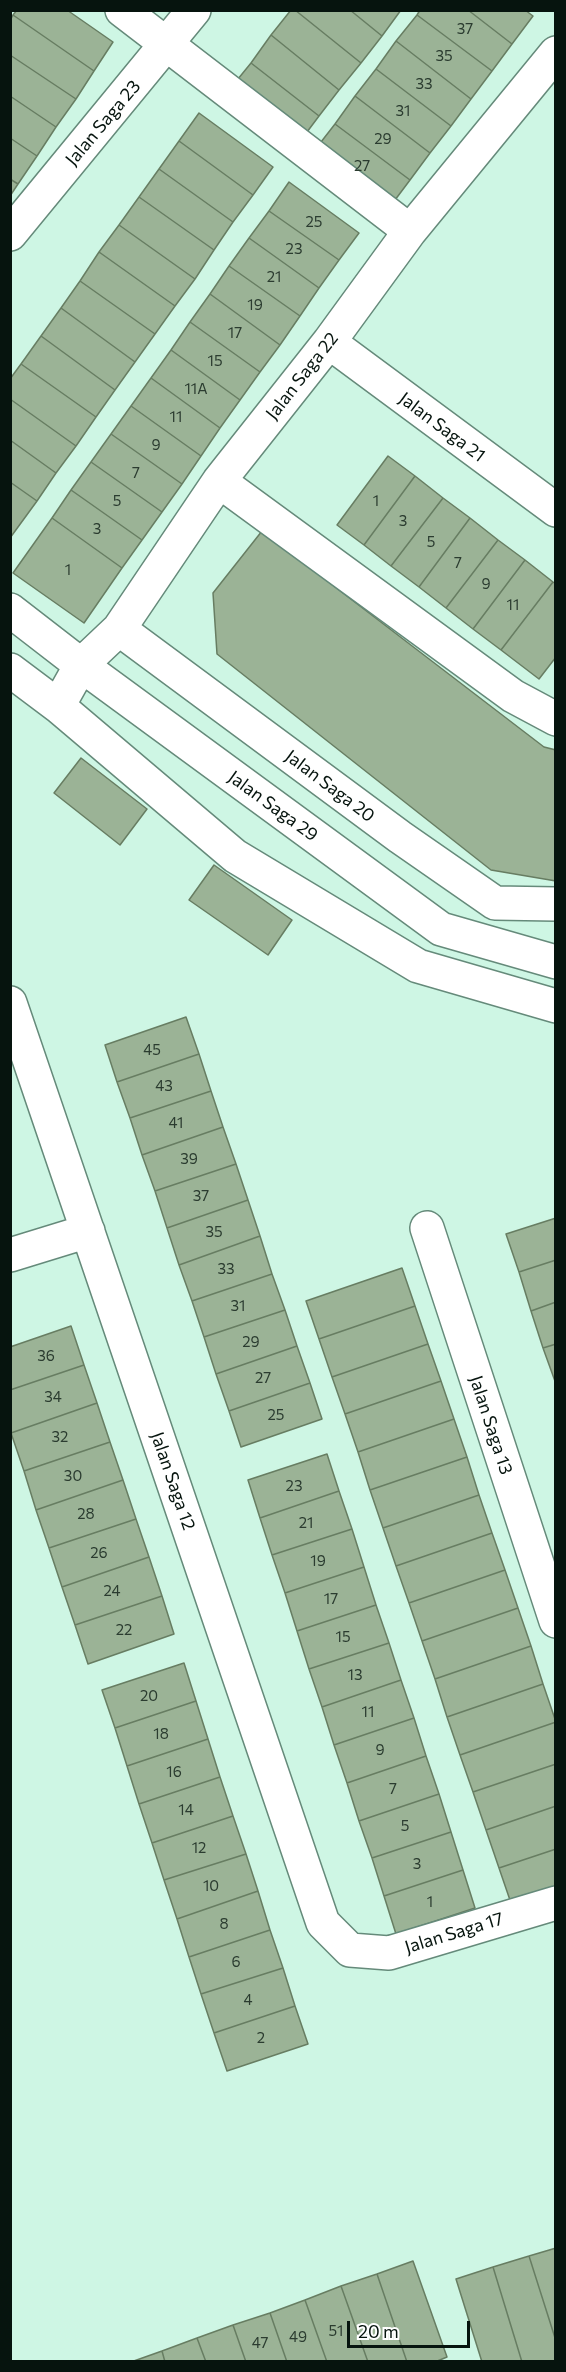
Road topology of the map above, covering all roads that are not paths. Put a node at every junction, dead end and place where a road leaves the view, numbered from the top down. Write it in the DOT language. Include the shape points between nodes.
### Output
graph roads {
  1 [pos="122,10"];
  2 [pos="194,10"];
  3 [pos="167,45"];
  4 [pos="555,53"];
  5 [pos="410,231"];
  6 [pos="10,234"];
  7 [pos="329,342"];
  8 [pos="219,481"];
  9 [pos="555,510"];
  10 [pos="10,610"];
  11 [pos="119,629"];
  12 [pos="81,665"];
  13 [pos="10,670"];
  14 [pos="58,706"];
  15 [pos="555,719"];
  16 [pos="555,904"];
  17 [pos="555,962"];
  18 [pos="10,1003"];
  19 [pos="555,1006"];
  20 [pos="427,1228"];
  21 [pos="88,1231"];
  22 [pos="10,1256"];
  23 [pos="555,1621"];
  24 [pos="555,1903"];
  25 [pos="350,1950"];
  1 -- 3 [label="street"];
  2 -- 3 [label="street, Jalan Saga 23"];
  3 -- 5 [label="street"];
  3 -- 6 [label="street, Jalan Saga 23"];
  4 -- 5 [label="street, Jalan Saga 22"];
  5 -- 7 [label="street, Jalan Saga 22"];
  7 -- 8 [label="street, Jalan Saga 22"];
  7 -- 9 [label="street, Jalan Saga 21"];
  8 -- 11 [label="street, Jalan Saga 22"];
  8 -- 15 [label="street" via="513,696"];
  10 -- 12 [label="street, Jalan Saga 29"];
  11 -- 12 [label="street, Jalan Saga 22"];
  11 -- 16 [label="street, Jalan Saga 20" via="495,903"];
  12 -- 14 [label="street, Jalan Saga 22"];
  12 -- 17 [label="street, Jalan Saga 29" via="441,929"];
  13 -- 14 [label="street"];
  14 -- 19 [label="street" via="235,856 387,948 418,966"];
  18 -- 21 [label="street, Jalan Saga 12"];
  20 -- 23 [label="street, Jalan Saga 13"];
  21 -- 22 [label="street"];
  21 -- 25 [label="street, Jalan Saga 12" via="323,1923"];
  24 -- 25 [label="street, Jalan Saga 17" via="389,1953"];
}
